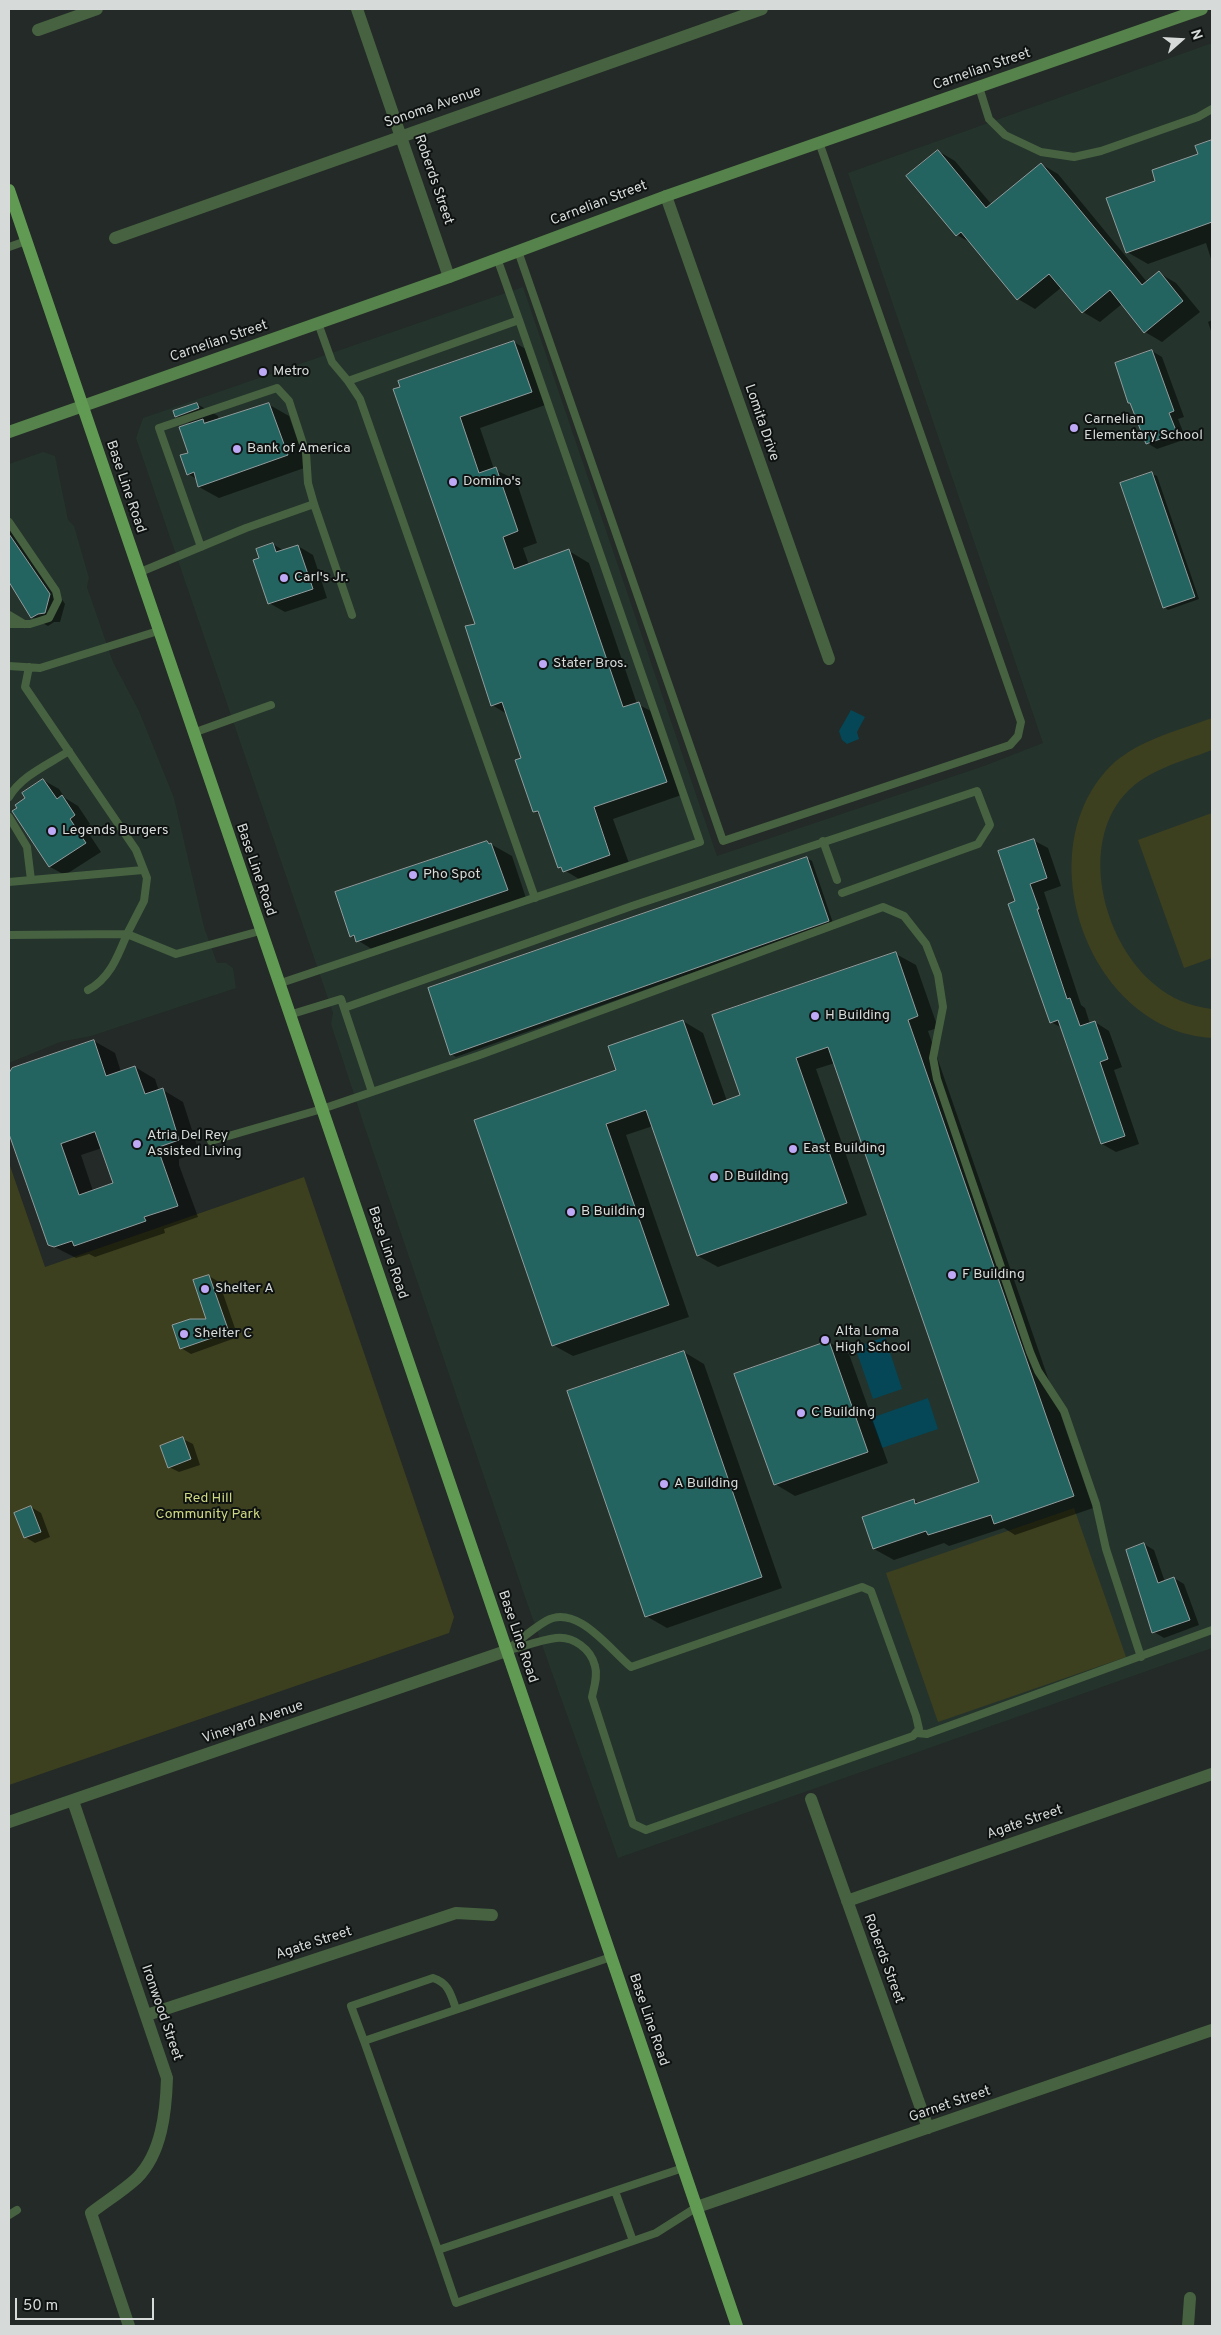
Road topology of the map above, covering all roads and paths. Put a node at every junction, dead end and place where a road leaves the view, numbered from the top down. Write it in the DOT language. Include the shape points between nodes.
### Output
graph roads {
  1 [pos="98,9"];
  2 [pos="357,9"];
  3 [pos="762,9"];
  4 [pos="1202,9"];
  5 [pos="38,30"];
  6 [pos="979,86"];
  7 [pos="1212,109"];
  8 [pos="402,135"];
  9 [pos="819,142"];
  10 [pos="9,190"];
  11 [pos="666,196"];
  12 [pos="115,238"];
  13 [pos="26,241"];
  14 [pos="9,247"];
  15 [pos="518,251"];
  16 [pos="497,258"];
  17 [pos="449,277"];
  18 [pos="519,320"];
  19 [pos="318,323"];
  20 [pos="348,380"];
  21 [pos="81,406"];
  22 [pos="9,432"];
  23 [pos="314,504"];
  24 [pos="9,522"];
  25 [pos="202,547"];
  26 [pos="138,573"];
  27 [pos="9,615"];
  28 [pos="352,615"];
  29 [pos="9,624"];
  30 [pos="25,624"];
  31 [pos="158,631"];
  32 [pos="829,660"];
  33 [pos="9,666"];
  34 [pos="29,667"];
  35 [pos="271,705"];
  36 [pos="193,733"];
  37 [pos="68,752"];
  38 [pos="9,797"];
  39 [pos="9,817"];
  40 [pos="823,842"];
  41 [pos="143,870"];
  42 [pos="31,880"];
  43 [pos="837,880"];
  44 [pos="9,882"];
  45 [pos="842,893"];
  46 [pos="535,898"];
  47 [pos="260,931"];
  48 [pos="127,934"];
  49 [pos="9,936"];
  50 [pos="278,984"];
  51 [pos="88,990"];
  52 [pos="344,1008"];
  53 [pos="289,1015"];
  54 [pos="372,1092"];
  55 [pos="322,1109"];
  56 [pos="211,1141"];
  57 [pos="1212,1630"];
  58 [pos="506,1651"];
  59 [pos="1142,1657"];
  60 [pos="916,1733"];
  61 [pos="1212,1774"];
  62 [pos="811,1799"];
  63 [pos="73,1801"];
  64 [pos="9,1822"];
  65 [pos="847,1901"];
  66 [pos="492,1915"];
  67 [pos="611,1957"];
  68 [pos="456,2009"];
  69 [pos="147,2015"];
  70 [pos="1212,2030"];
  71 [pos="364,2041"];
  72 [pos="928,2128"];
  73 [pos="683,2168"];
  74 [pos="615,2191"];
  75 [pos="697,2207"];
  76 [pos="17,2210"];
  77 [pos="9,2215"];
  78 [pos="633,2241"];
  79 [pos="438,2250"];
  80 [pos="1190,2298"];
  81 [pos="129,2326"];
  82 [pos="738,2326"];
  83 [pos="1188,2326"];
  1 -- 5 [label="street"];
  2 -- 8 [label="street, Roberds Street"];
  3 -- 8 [label="street, Sonoma Avenue"];
  4 -- 6 [label="main road, Carnelian Street"];
  6 -- 7 [label="lane" via="989,119 1005,135 1041,152 1074,157 1101,151 1198,117"];
  6 -- 9 [label="main road, Carnelian Street"];
  8 -- 12 [label="street, Sonoma Avenue"];
  8 -- 17 [label="street, Roberds Street"];
  9 -- 11 [label="main road, Carnelian Street"];
  9 -- 15 [label="lane" via="1021,722 1018,736 1010,745 723,841"];
  10 -- 13 [label="main road, Base Line Road"];
  11 -- 15 [label="main road, Carnelian Street"];
  11 -- 32 [label="street, Lomita Drive"];
  13 -- 14 [label="lane"];
  13 -- 21 [label="main road, Base Line Road"];
  15 -- 16 [label="main road, Carnelian Street"];
  16 -- 17 [label="main road, Carnelian Street"];
  16 -- 18 [label="lane"];
  17 -- 19 [label="main road, Carnelian Street"];
  18 -- 20 [label="lane"];
  18 -- 46 [label="lane" via="700,842"];
  19 -- 20 [label="lane" via="332,362"];
  19 -- 21 [label="main road, Carnelian Street"];
  20 -- 46 [label="lane" via="360,399"];
  21 -- 22 [label="main road, Carnelian Street"];
  21 -- 26 [label="main road, Base Line Road"];
  23 -- 25 [label="lane"];
  23 -- 25 [label="lane" via="308,483 306,453 289,401 277,388 159,428"];
  23 -- 28 [label="lane"];
  24 -- 30 [label="lane" via="56,591 58,600 49,618"];
  25 -- 26 [label="lane"];
  26 -- 31 [label="main road, Base Line Road"];
  27 -- 30 [label="lane"];
  29 -- 30 [label="lane"];
  31 -- 34 [label="lane" via="40,668"];
  31 -- 36 [label="main road, Base Line Road"];
  33 -- 34 [label="lane"];
  34 -- 37 [label="lane" via="25,687"];
  35 -- 36 [label="lane"];
  36 -- 47 [label="main road, Base Line Road"];
  37 -- 38 [label="lane" via="26,779"];
  37 -- 41 [label="lane" via="136,850"];
  39 -- 42 [label="lane" via="27,848"];
  40 -- 43 [label="lane"];
  40 -- 45 [label="lane" via="977,791 981,799 990,826 978,844"];
  40 -- 52 [label="lane"];
  41 -- 42 [label="lane"];
  41 -- 48 [label="lane" via="147,878 144,901"];
  42 -- 44 [label="lane"];
  46 -- 50 [label="lane"];
  47 -- 48 [label="lane" via="176,954"];
  47 -- 50 [label="main road, Base Line Road"];
  48 -- 49 [label="lane"];
  48 -- 51 [label="lane" via="102,982"];
  50 -- 53 [label="main road, Base Line Road"];
  52 -- 53 [label="lane" via="341,999"];
  52 -- 54 [label="lane"];
  53 -- 55 [label="main road, Base Line Road"];
  54 -- 55 [label="lane"];
  54 -- 59 [label="lane" via="883,907 904,916 926,944 938,975 943,1007 933,1058 937,1079 1030,1352 1038,1371 1064,1411"];
  55 -- 56 [label="lane"];
  55 -- 58 [label="main road, Base Line Road"];
  57 -- 59 [label="lane"];
  58 -- 60 [label="lane" via="547,1620 563,1616 596,1633 631,1667 862,1587 871,1591 916,1716 919,1729"];
  58 -- 60 [label="lane" via="557,1638 572,1640 587,1650 595,1665 592,1697 630,1815 633,1824 646,1830"];
  58 -- 63 [label="street, Vineyard Avenue"];
  58 -- 67 [label="main road, Base Line Road"];
  59 -- 60 [label="lane" via="927,1734"];
  61 -- 65 [label="street, Agate Street"];
  62 -- 65 [label="street, Roberds Street"];
  63 -- 64 [label="street, Vineyard Avenue"];
  63 -- 69 [label="street, Ironwood Street"];
  65 -- 72 [label="street, Roberds Street"];
  66 -- 69 [label="street, Agate Street" via="456,1913"];
  67 -- 68 [label="lane"];
  67 -- 73 [label="main road, Base Line Road"];
  68 -- 71 [label="lane"];
  68 -- 71 [label="lane" via="443,1981 434,1978 351,2006"];
  69 -- 81 [label="street, Ironwood Street" via="167,2078 160,2135 137,2178 91,2213"];
  70 -- 72 [label="street, Garnet Street"];
  71 -- 79 [label="lane"];
  72 -- 75 [label="street, Garnet Street"];
  73 -- 74 [label="lane"];
  73 -- 75 [label="main road, Base Line Road"];
  74 -- 78 [label="lane"];
  74 -- 79 [label="lane"];
  75 -- 78 [label="lane" via="662,2230"];
  75 -- 82 [label="main road, Base Line Road"];
  76 -- 77 [label="lane"];
  78 -- 79 [label="lane" via="456,2303"];
  80 -- 83 [label="street"];
}
